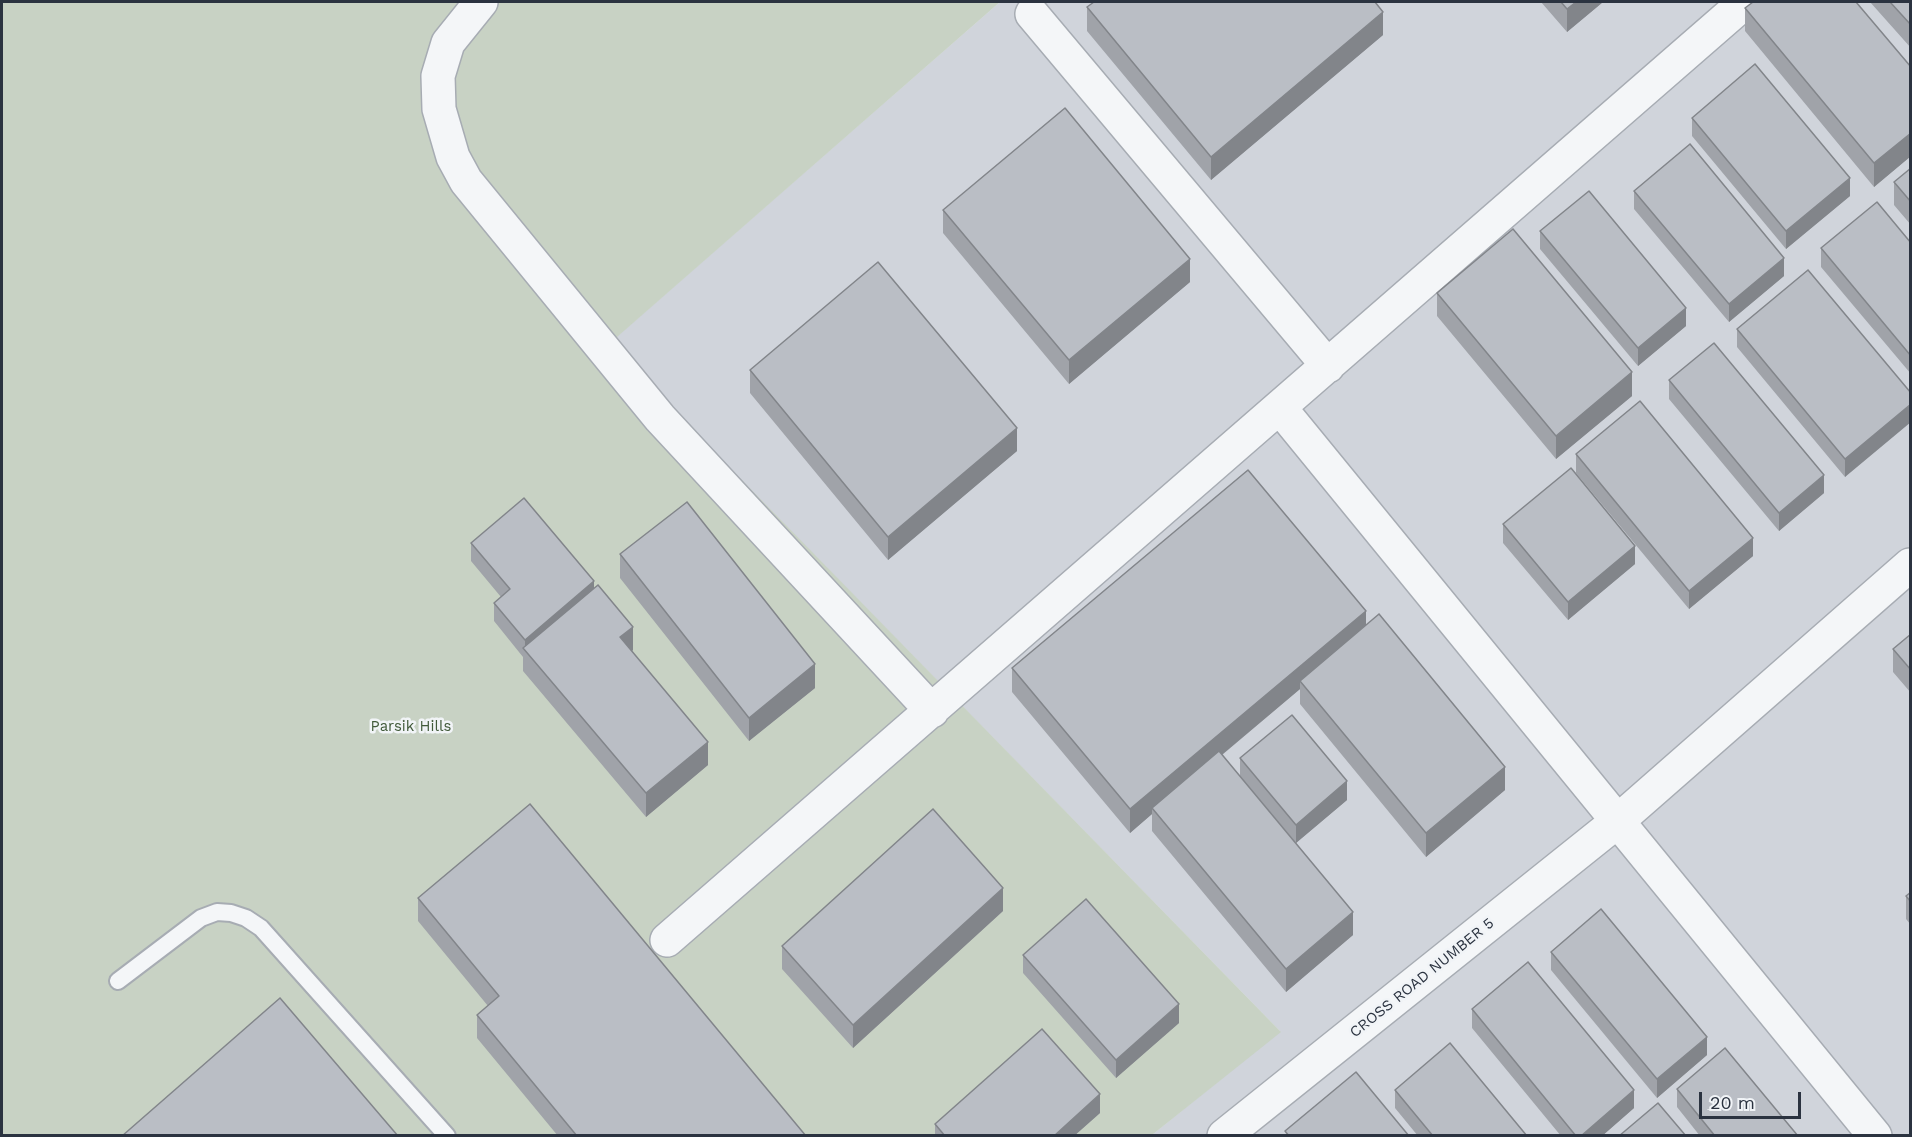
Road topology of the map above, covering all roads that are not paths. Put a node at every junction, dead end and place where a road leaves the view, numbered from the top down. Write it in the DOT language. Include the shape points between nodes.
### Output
graph roads {
  1 [pos="481,2"];
  2 [pos="1745,2"];
  3 [pos="1032,14"];
  4 [pos="1328,366"];
  5 [pos="1280,408"];
  6 [pos="1911,565"];
  7 [pos="932,711"];
  8 [pos="1619,820"];
  9 [pos="667,940"];
  10 [pos="118,981"];
  11 [pos="447,1136"];
  12 [pos="1224,1136"];
  13 [pos="1875,1136"];
  1 -- 7 [label="street" via="448,43 438,76 440,109 453,157 466,181 660,418"];
  2 -- 4 [label="street"];
  3 -- 4 [label="street"];
  4 -- 5 [label="street"];
  5 -- 7 [label="street"];
  5 -- 8 [label="street"];
  6 -- 8 [label="street, CROSS ROAD NUMBER 5"];
  7 -- 9 [label="street"];
  8 -- 12 [label="street, CROSS ROAD NUMBER 5"];
  8 -- 13 [label="street"];
  10 -- 11 [label="lane" via="201,918 217,912 246,918 261,928"];
}
